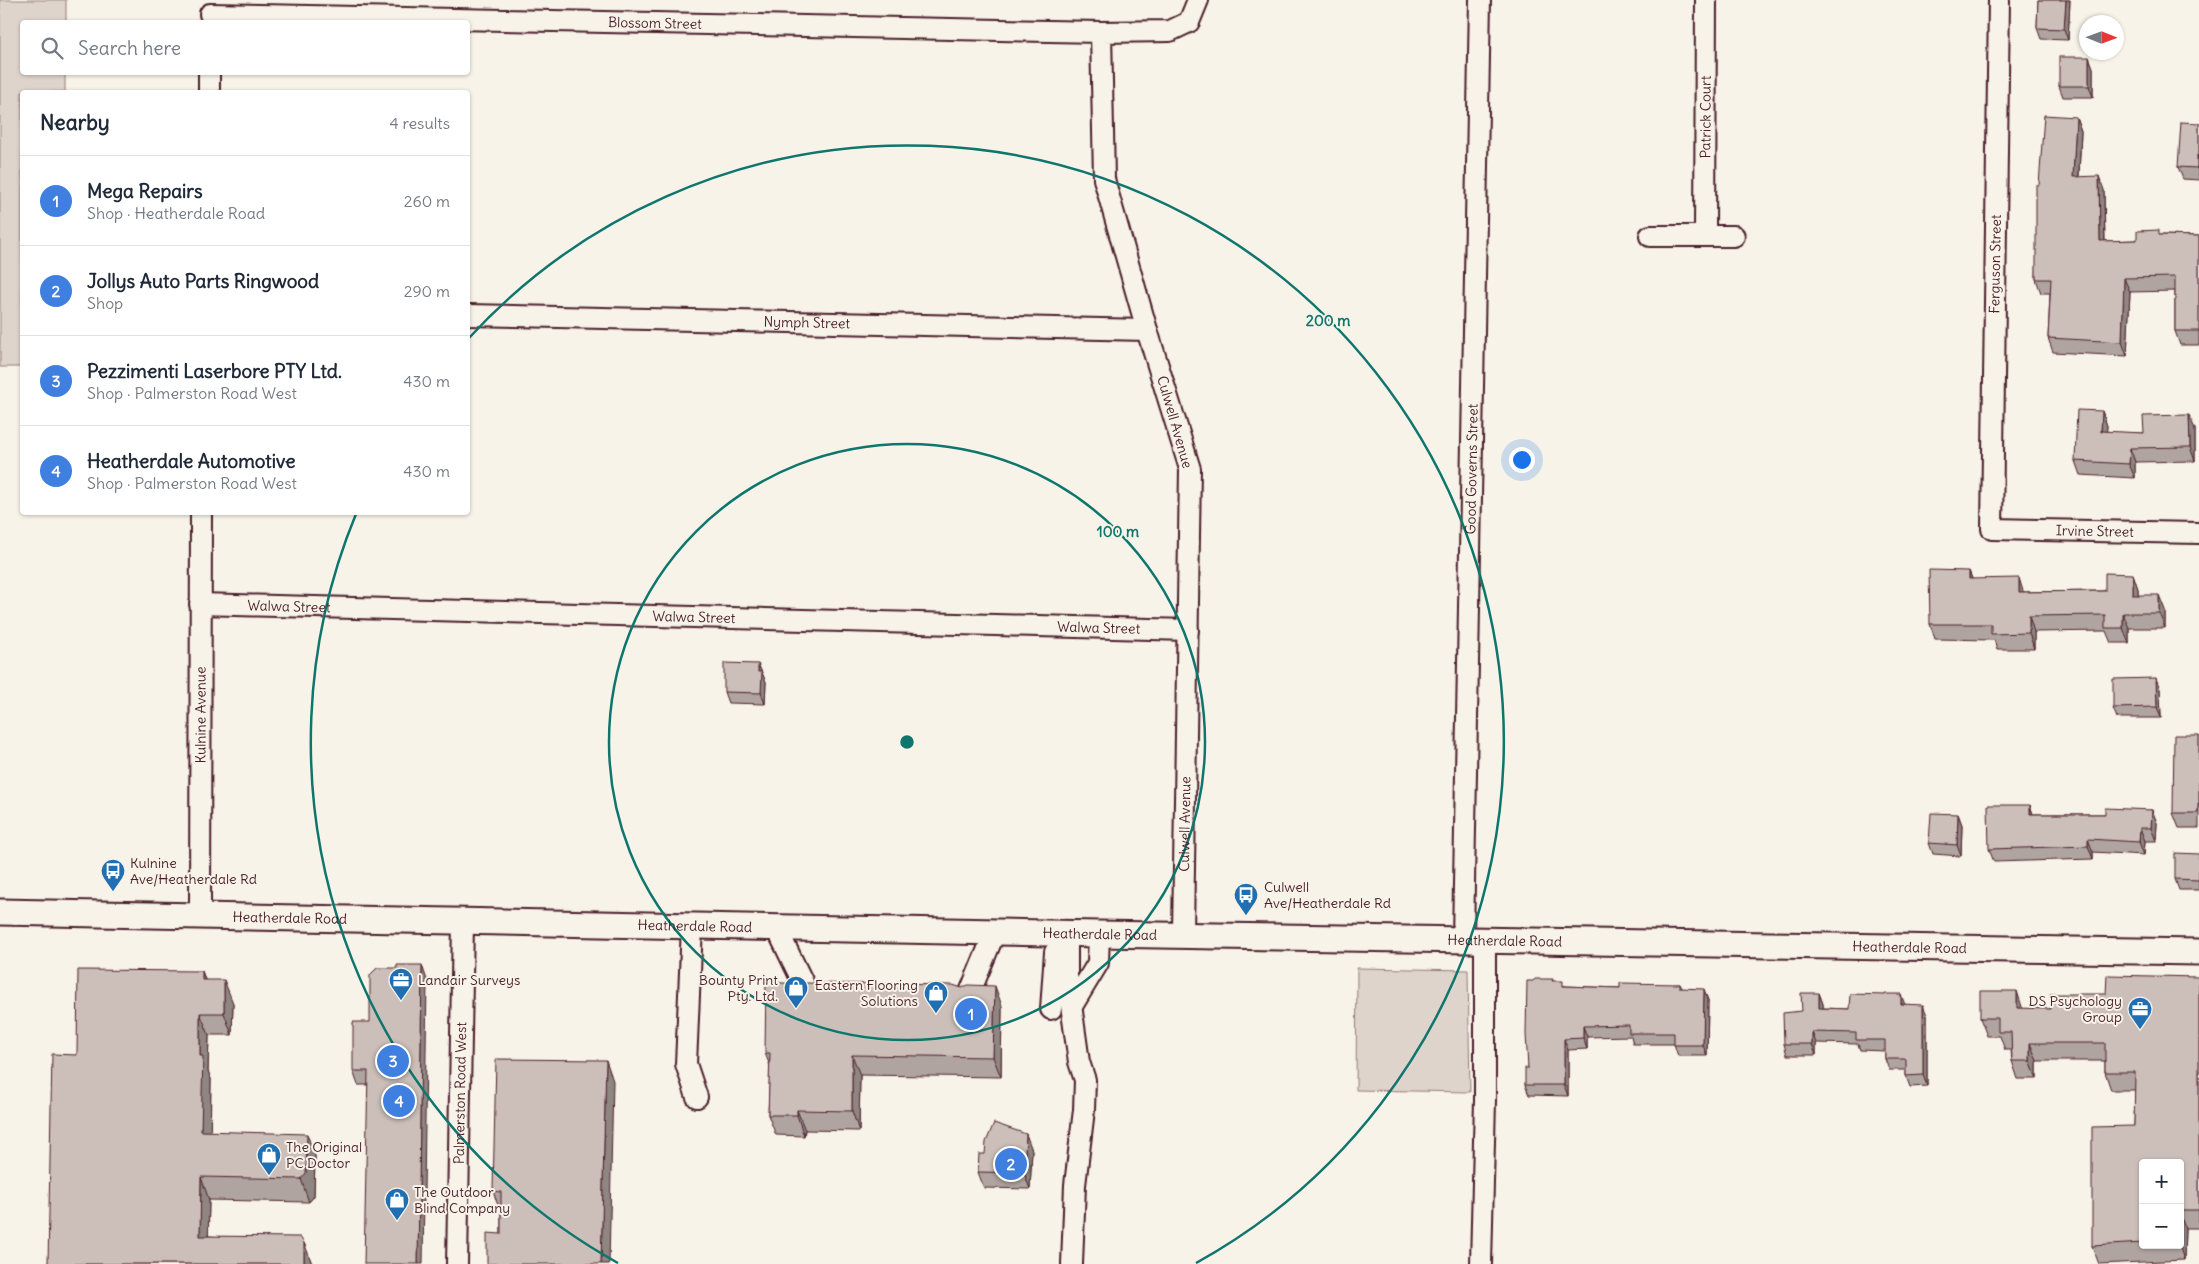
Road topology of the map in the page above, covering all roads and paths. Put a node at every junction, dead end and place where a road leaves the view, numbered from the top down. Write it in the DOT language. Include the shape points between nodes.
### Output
graph roads {
  1 [pos="1198,0"];
  2 [pos="1480,0"];
  3 [pos="1706,0"];
  4 [pos="1999,0"];
  5 [pos="210,12"];
  6 [pos="1101,32"];
  7 [pos="209,75"];
  8 [pos="209,90"];
  9 [pos="1705,235"];
  10 [pos="1650,236"];
  11 [pos="1734,236"];
  12 [pos="470,315"];
  13 [pos="1147,330"];
  14 [pos="201,515"];
  15 [pos="1992,529"];
  16 [pos="2199,533"];
  17 [pos="200,604"];
  18 [pos="1188,630"];
  19 [pos="0,912"];
  20 [pos="200,916"];
  21 [pos="463,922"];
  22 [pos="692,926"];
  23 [pos="776,927"];
  24 [pos="995,932"];
  25 [pos="1062,933"];
  26 [pos="1099,934"];
  27 [pos="1184,934"];
  28 [pos="1474,939"];
  29 [pos="2199,952"];
  30 [pos="808,993"];
  31 [pos="968,997"];
  32 [pos="1072,1006"];
  33 [pos="1051,1008"];
  34 [pos="697,1096"];
  35 [pos="457,1264"];
  36 [pos="1072,1264"];
  37 [pos="1481,1264"];
  1 -- 6 [label="street" via="1189,22 1170,31"];
  2 -- 28 [label="street, Good Governs Street"];
  3 -- 9 [label="street, Patrick Court"];
  4 -- 15 [label="street, Ferguson Street"];
  5 -- 6 [label="street, Blossom Street"];
  6 -- 13 [label="street, Culwell Avenue" via="1104,179"];
  7 -- 8 [label="street"];
  9 -- 10 [label="street"];
  9 -- 11 [label="street"];
  12 -- 13 [label="street, Nymph Street"];
  13 -- 18 [label="street, Culwell Avenue" via="1190,468"];
  14 -- 17 [label="street, Kulnine Avenue"];
  15 -- 16 [label="street, Irvine Street"];
  17 -- 18 [label="street, Walwa Street"];
  17 -- 20 [label="street, Kulnine Avenue"];
  18 -- 27 [label="street, Culwell Avenue"];
  19 -- 20 [label="main road, Heatherdale Road"];
  20 -- 21 [label="main road, Heatherdale Road"];
  21 -- 22 [label="main road, Heatherdale Road"];
  21 -- 35 [label="street, Palmerston Road West"];
  22 -- 23 [label="main road, Heatherdale Road"];
  22 -- 34 [label="street" via="686,1064"];
  23 -- 24 [label="main road, Heatherdale Road"];
  23 -- 30 [label="street"];
  24 -- 25 [label="main road, Heatherdale Road"];
  24 -- 31 [label="street"];
  25 -- 26 [label="main road, Heatherdale Road"];
  25 -- 32 [label="street"];
  25 -- 33 [label="street"];
  26 -- 27 [label="main road, Heatherdale Road"];
  26 -- 32 [label="street" via="1098,963"];
  27 -- 28 [label="main road, Heatherdale Road"];
  28 -- 29 [label="main road, Heatherdale Road"];
  28 -- 37 [label="street, Good Governs Street" via="1485,1100"];
  32 -- 36 [label="street" via="1079,1062 1085,1080 1075,1186"];
}
